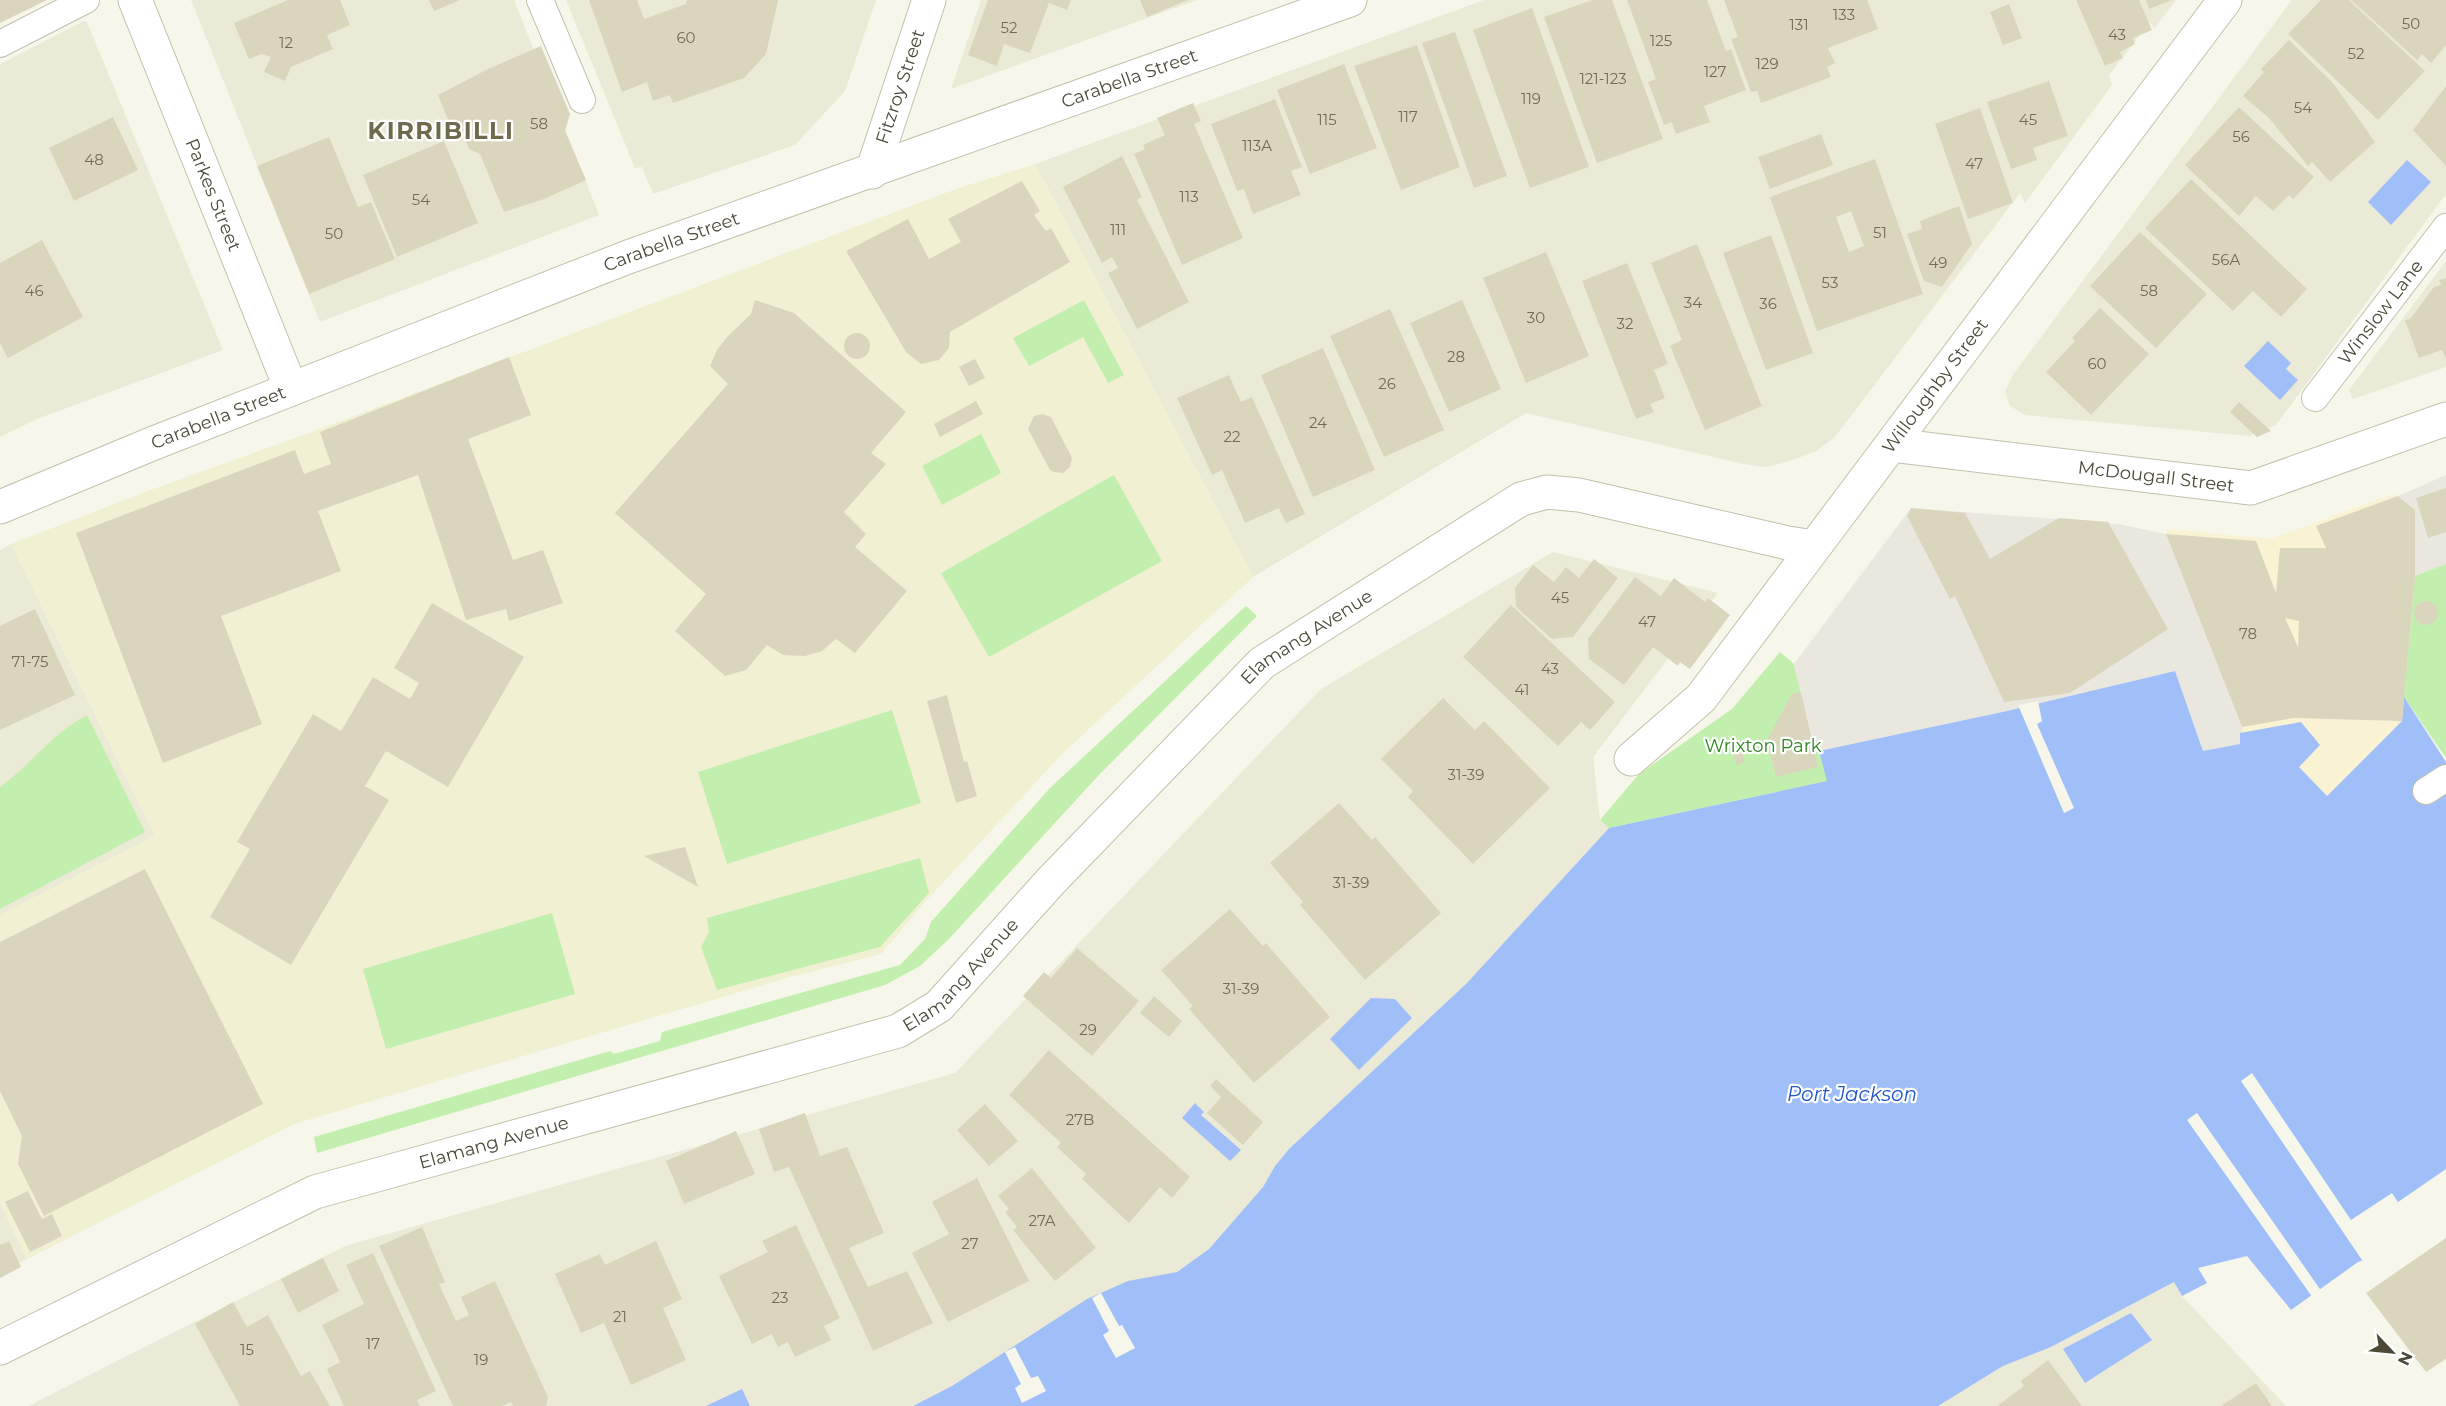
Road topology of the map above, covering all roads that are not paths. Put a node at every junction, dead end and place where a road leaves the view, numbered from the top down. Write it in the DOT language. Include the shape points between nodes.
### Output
graph roads {
  1 [pos="86,0"];
  2 [pos="135,0"];
  3 [pos="540,0"];
  4 [pos="929,0"];
  5 [pos="1350,0"];
  6 [pos="2224,0"];
  7 [pos="1311,8"];
  8 [pos="0,44"];
  9 [pos="582,100"];
  10 [pos="872,172"];
  11 [pos="2446,227"];
  12 [pos="291,389"];
  13 [pos="2315,398"];
  14 [pos="2446,419"];
  15 [pos="1892,445"];
  16 [pos="0,507"];
  17 [pos="1814,547"];
  18 [pos="1631,759"];
  19 [pos="0,1348"];
  1 -- 8 [label="lane"];
  2 -- 12 [label="street, Parkes Street"];
  3 -- 9 [label="lane"];
  4 -- 10 [label="street, Fitzroy Street"];
  5 -- 7 [label="street, Carabella Street"];
  6 -- 15 [label="street, Willoughby Street"];
  7 -- 10 [label="street, Carabella Street"];
  10 -- 12 [label="street, Carabella Street" via="627,258"];
  11 -- 13 [label="lane, Winslow Lane"];
  12 -- 16 [label="street, Carabella Street"];
  14 -- 15 [label="street, McDougall Street" via="2251,488"];
  15 -- 17 [label="street, Willoughby Street"];
  17 -- 18 [label="street, Willoughby Street" via="1701,698"];
  17 -- 19 [label="street, Elamang Avenue" via="1579,495 1546,492 1521,500 1262,663 1051,881 939,1006 898,1031 315,1192"];
}
